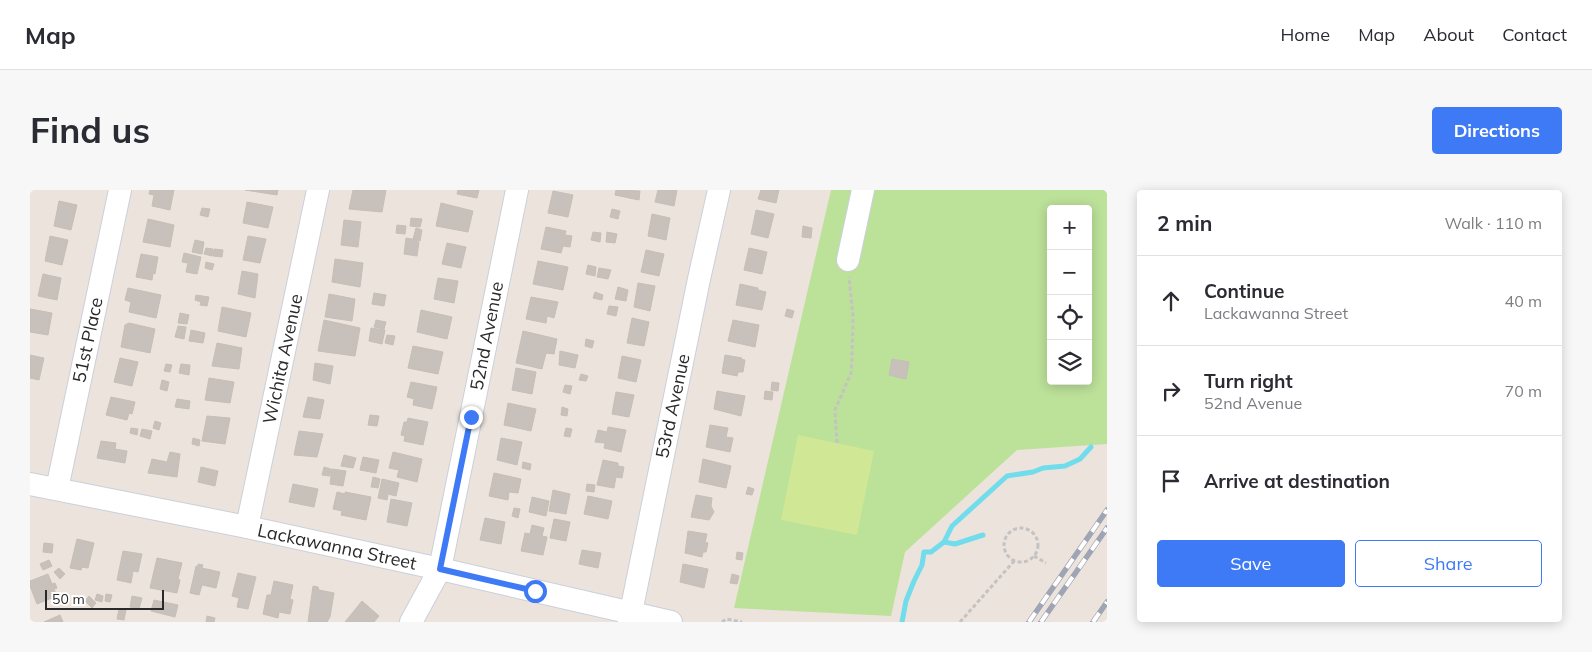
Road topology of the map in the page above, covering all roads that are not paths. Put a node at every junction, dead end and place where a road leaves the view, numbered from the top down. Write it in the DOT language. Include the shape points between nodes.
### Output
graph roads {
  1 [pos="120,190"];
  2 [pos="318,190"];
  3 [pos="517,190"];
  4 [pos="719,190"];
  5 [pos="862,190"];
  6 [pos="848,260"];
  7 [pos="30,484"];
  8 [pos="57,490"];
  9 [pos="247,527"];
  10 [pos="440,569"];
  11 [pos="630,618"];
  12 [pos="411,622"];
  13 [pos="671,622"];
  1 -- 8 [label="street, 51st Place"];
  2 -- 9 [label="street, Wichita Avenue"];
  3 -- 10 [label="street, 52nd Avenue"];
  4 -- 11 [label="street, 53rd Avenue"];
  5 -- 6 [label="street"];
  7 -- 8 [label="street, Lackawanna Street"];
  8 -- 9 [label="street, Lackawanna Street"];
  9 -- 10 [label="street, Lackawanna Street"];
  10 -- 11 [label="street, Lackawanna Street"];
  10 -- 12 [label="street, 52nd Avenue"];
  11 -- 13 [label="street, Lackawanna Street"];
}
